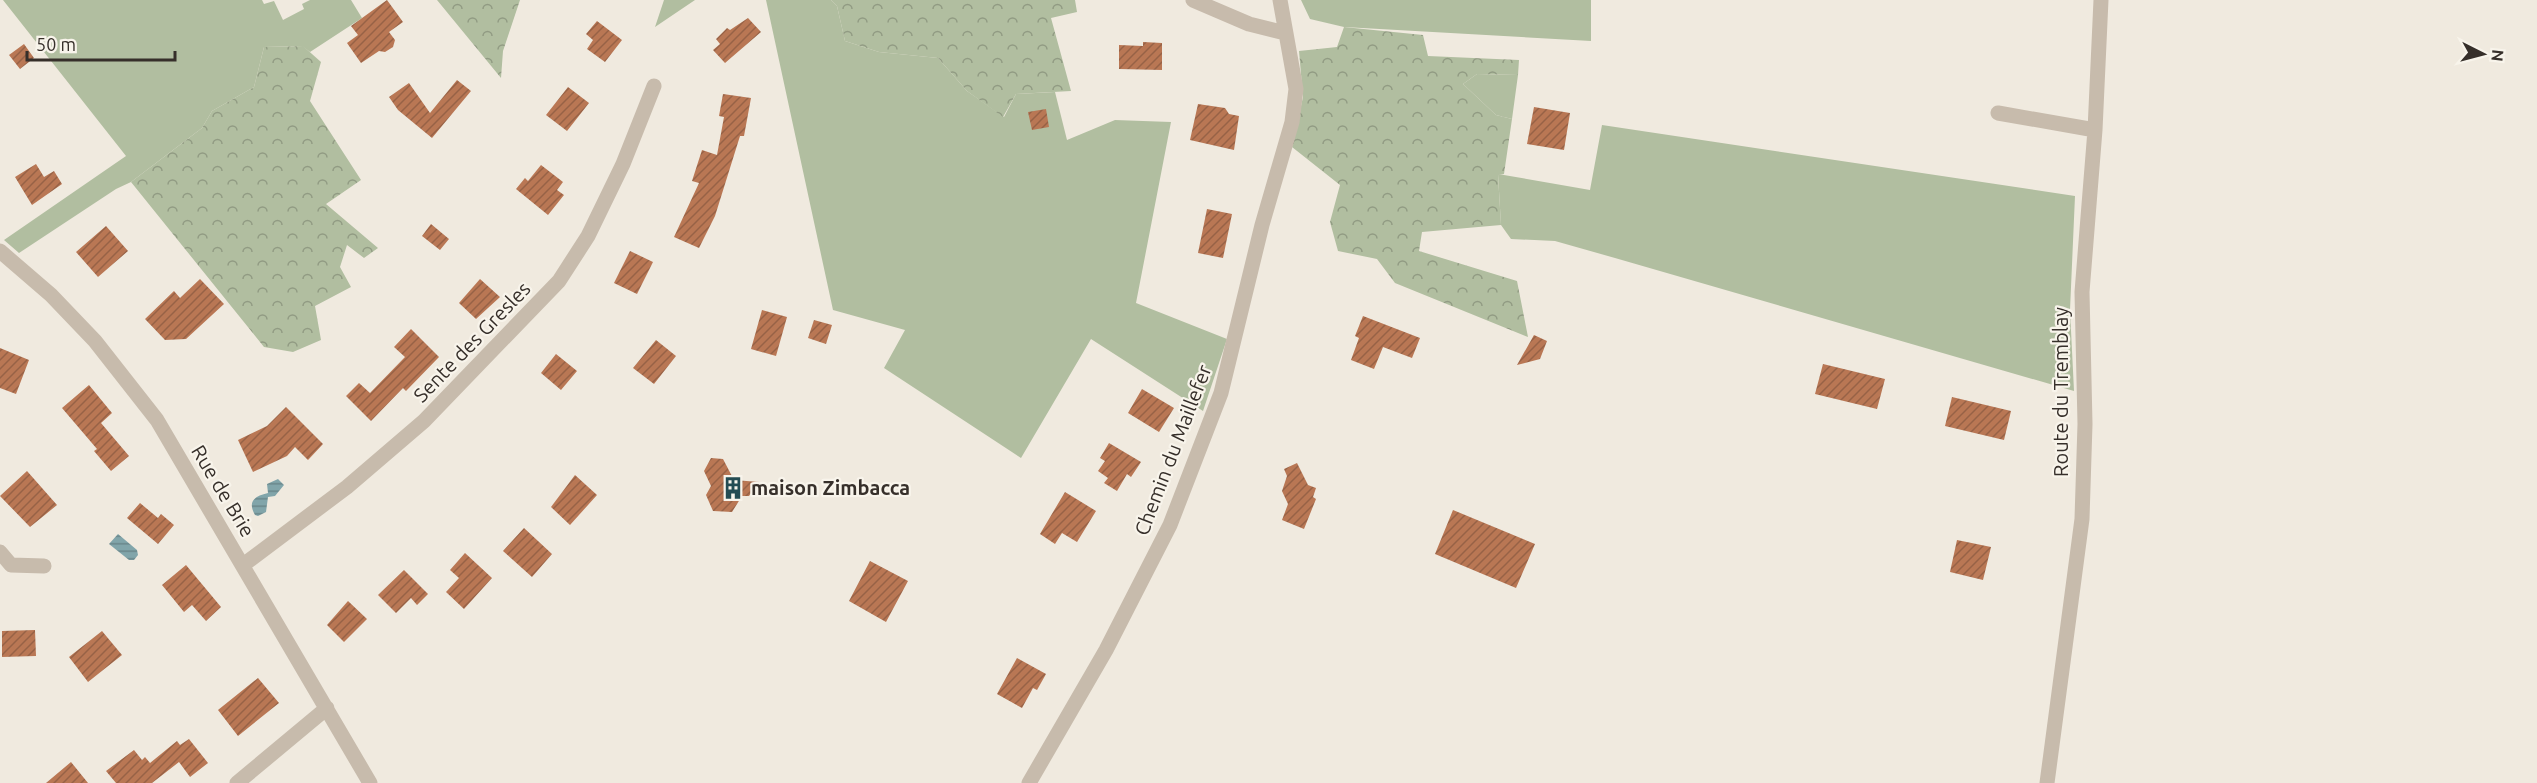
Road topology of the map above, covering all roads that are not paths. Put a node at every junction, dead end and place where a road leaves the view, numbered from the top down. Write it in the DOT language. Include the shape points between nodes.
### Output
graph roads {
  1 [pos="1193,0"];
  2 [pos="1280,0"];
  3 [pos="2101,0"];
  4 [pos="1285,33"];
  5 [pos="654,86"];
  6 [pos="1998,113"];
  7 [pos="2095,130"];
  8 [pos="0,251"];
  9 [pos="0,552"];
  10 [pos="243,565"];
  11 [pos="45,566"];
  12 [pos="327,708"];
  13 [pos="237,783"];
  14 [pos="370,783"];
  15 [pos="1029,783"];
  16 [pos="2047,783"];
  1 -- 4 [label="street" via="1249,24"];
  2 -- 4 [label="street, Chemin du Maillefer"];
  3 -- 7 [label="street, Route du Tremblay"];
  4 -- 15 [label="street, Chemin du Maillefer" via="1296,89 1292,122 1221,393 1170,525 1106,650"];
  5 -- 10 [label="street, Sente des Gresles" via="593,226 559,281 424,421 347,487"];
  6 -- 7 [label="street"];
  7 -- 16 [label="street, Route du Tremblay" via="2082,292 2082,519"];
  8 -- 10 [label="street, Rue de Brie" via="51,295 95,341 157,420"];
  9 -- 11 [label="street" via="11,565"];
  10 -- 12 [label="street, Rue de Brie"];
  12 -- 13 [label="street"];
  12 -- 14 [label="street, Rue de Brie"];
}
